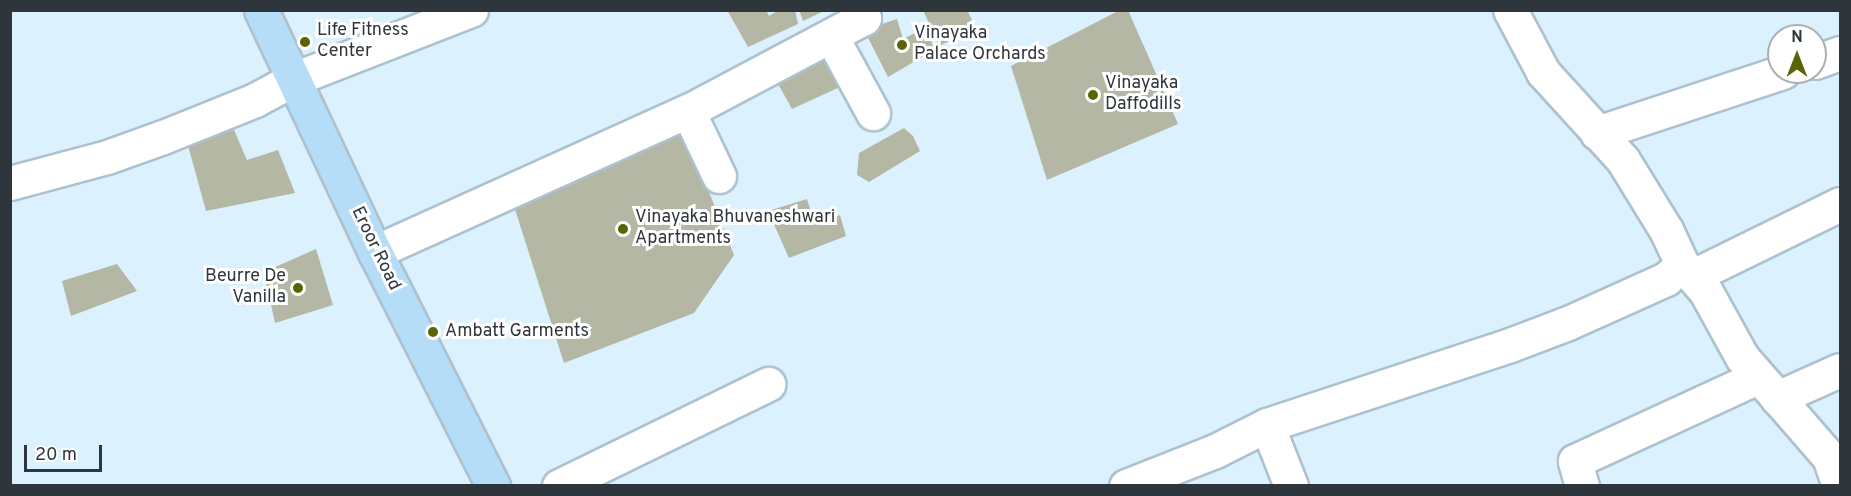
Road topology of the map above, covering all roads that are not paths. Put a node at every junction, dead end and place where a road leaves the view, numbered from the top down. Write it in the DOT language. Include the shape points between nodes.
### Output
graph roads {
  1 [pos="261,10"];
  2 [pos="471,10"];
  3 [pos="860,10"];
  4 [pos="1510,10"];
  5 [pos="831,36"];
  6 [pos="1767,77"];
  7 [pos="294,79"];
  8 [pos="688,111"];
  9 [pos="873,113"];
  10 [pos="1597,133"];
  11 [pos="719,176"];
  12 [pos="10,183"];
  13 [pos="1840,204"];
  14 [pos="375,252"];
  15 [pos="1687,270"];
  16 [pos="1840,370"];
  17 [pos="768,384"];
  18 [pos="1768,387"];
  19 [pos="1267,425"];
  20 [pos="493,486"];
  21 [pos="559,486"];
  22 [pos="1126,486"];
  23 [pos="1291,486"];
  24 [pos="1582,486"];
  25 [pos="1839,486"];
  1 -- 7 [label="main road, Eroor Road"];
  2 -- 7 [label="street"];
  3 -- 5 [label="street" via="864,18"];
  4 -- 10 [label="street" via="1543,72"];
  5 -- 8 [label="street"];
  5 -- 9 [label="street"];
  6 -- 10 [label="street"];
  7 -- 12 [label="street" via="255,100 163,137"];
  7 -- 14 [label="main road, Eroor Road"];
  8 -- 11 [label="street"];
  8 -- 14 [label="street"];
  10 -- 15 [label="street" via="1623,160"];
  13 -- 15 [label="street"];
  14 -- 20 [label="main road, Eroor Road"];
  15 -- 18 [label="street" via="1705,290 1742,357"];
  15 -- 19 [label="street" via="1510,345"];
  16 -- 18 [label="street"];
  17 -- 21 [label="street"];
  18 -- 24 [label="street" via="1575,460"];
  18 -- 25 [label="street" via="1829,457"];
  19 -- 22 [label="street" via="1215,451"];
  19 -- 23 [label="street"];
}
